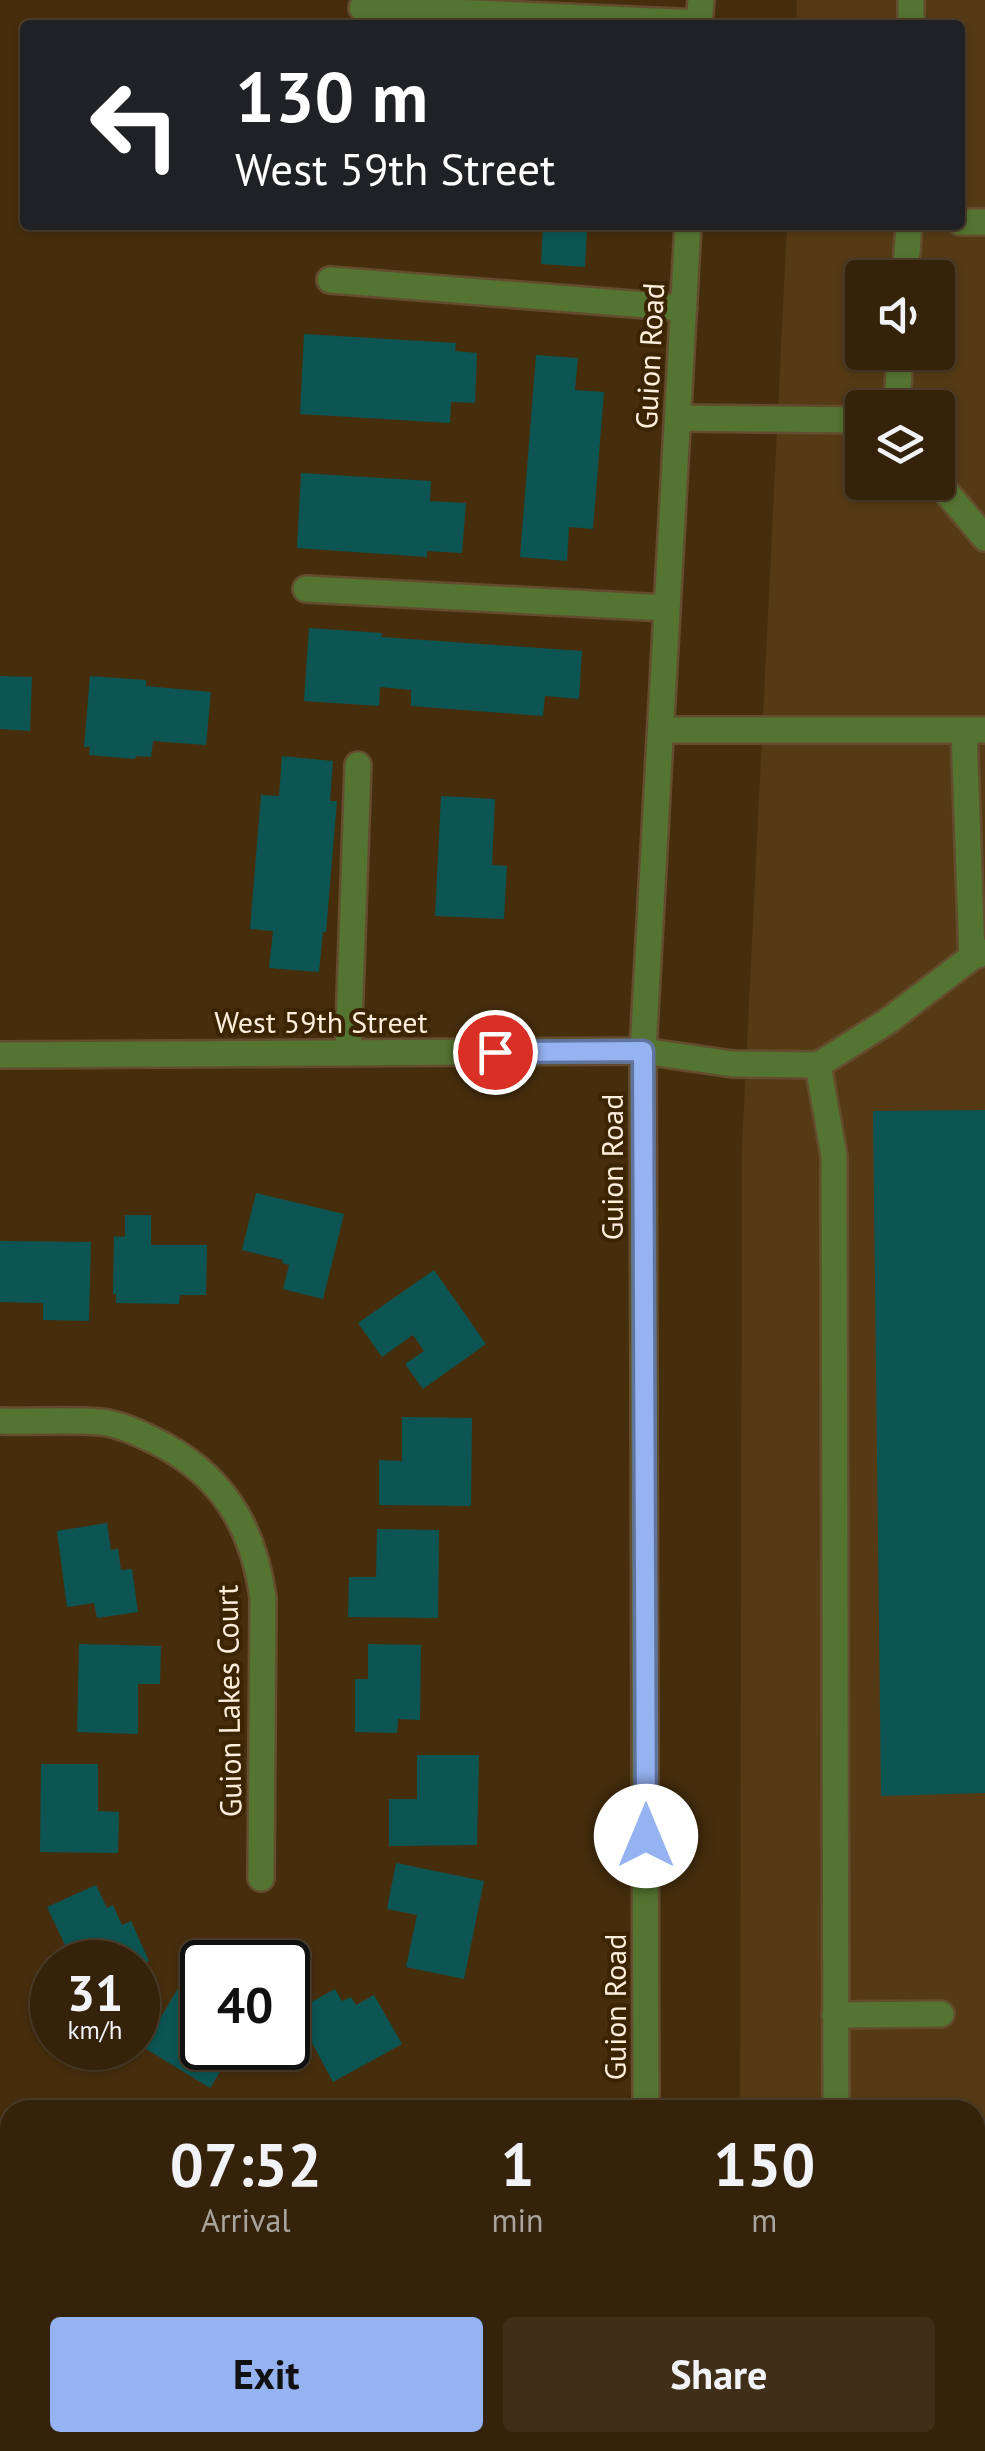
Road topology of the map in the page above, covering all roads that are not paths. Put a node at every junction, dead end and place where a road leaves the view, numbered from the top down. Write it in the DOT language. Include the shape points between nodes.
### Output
graph roads {
  1 [pos="362,8"];
  2 [pos="700,16"];
  3 [pos="688,230"];
  4 [pos="908,230"];
  5 [pos="906,260"];
  6 [pos="330,280"];
  7 [pos="684,308"];
  8 [pos="678,418"];
  9 [pos="845,420"];
  10 [pos="953,500"];
  11 [pos="985,538"];
  12 [pos="306,589"];
  13 [pos="668,608"];
  14 [pos="660,730"];
  15 [pos="974,730"];
  16 [pos="358,765"];
  17 [pos="978,954"];
  18 [pos="643,1051"];
  19 [pos="348,1053"];
  20 [pos="0,1056"];
  21 [pos="818,1065"];
  22 [pos="0,1421"];
  23 [pos="262,1878"];
  24 [pos="941,2014"];
  25 [pos="836,2015"];
  26 [pos="646,2100"];
  27 [pos="836,2100"];
  1 -- 2 [label="street"];
  3 -- 7 [label="street, Guion Road"];
  4 -- 5 [label="street"];
  6 -- 7 [label="street"];
  7 -- 8 [label="street, Guion Road"];
  8 -- 9 [label="street"];
  8 -- 13 [label="street, Guion Road"];
  10 -- 11 [label="street"];
  12 -- 13 [label="street"];
  13 -- 14 [label="street, Guion Road"];
  14 -- 15 [label="street"];
  14 -- 18 [label="street, Guion Road"];
  15 -- 17 [label="street"];
  16 -- 19 [label="street"];
  17 -- 21 [label="street"];
  18 -- 19 [label="street, West 59th Street"];
  18 -- 21 [label="street, West 59th Street" via="733,1064"];
  18 -- 26 [label="street, Guion Road"];
  19 -- 20 [label="street, West 59th Street"];
  21 -- 25 [label="street" via="834,1156"];
  22 -- 23 [label="street, Guion Lakes Court" via="103,1422 132,1430 185,1456 218,1488 242,1526 262,1598"];
  24 -- 25 [label="street"];
  25 -- 27 [label="street"];
}
